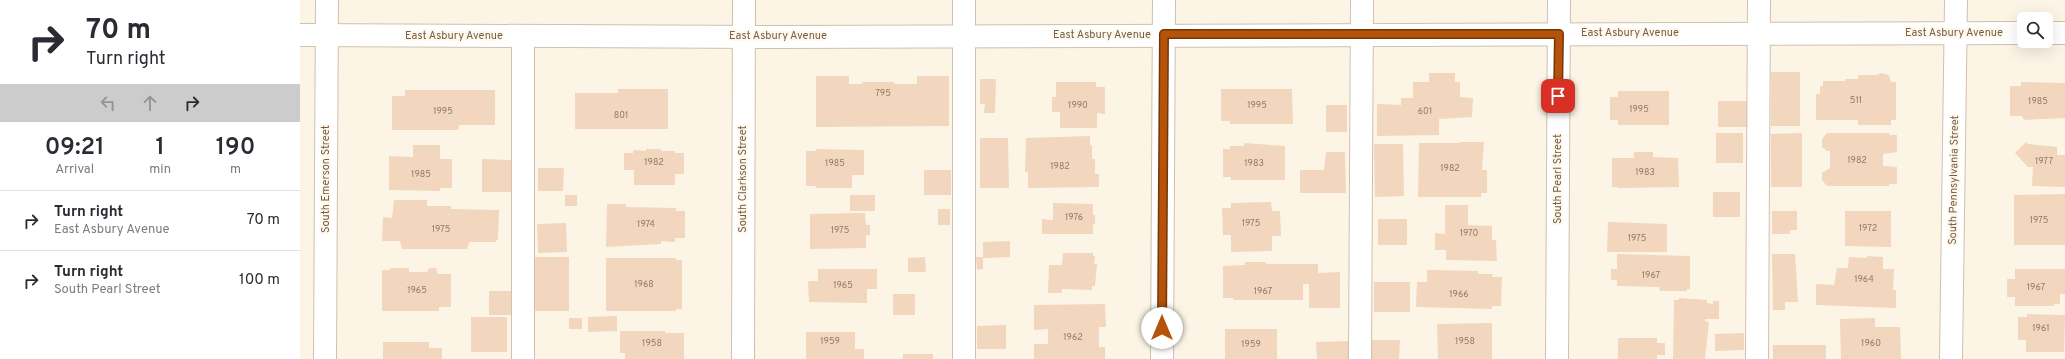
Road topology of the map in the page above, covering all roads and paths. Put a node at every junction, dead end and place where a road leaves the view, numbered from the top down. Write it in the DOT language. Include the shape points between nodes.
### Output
graph roads {
  1 [pos="327,0"];
  2 [pos="744,0"];
  3 [pos="964,0"];
  4 [pos="1164,0"];
  5 [pos="1362,0"];
  6 [pos="1559,0"];
  7 [pos="1759,0"];
  8 [pos="1956,0"];
  9 [pos="1759,33"];
  10 [pos="1956,33"];
  11 [pos="2017,33"];
  12 [pos="2053,33"];
  13 [pos="2065,33"];
  14 [pos="1164,34"];
  15 [pos="1362,34"];
  16 [pos="1559,34"];
  17 [pos="300,35"];
  18 [pos="327,35"];
  19 [pos="523,36"];
  20 [pos="964,36"];
  21 [pos="743,37"];
  22 [pos="325,359"];
  23 [pos="523,359"];
  24 [pos="743,359"];
  25 [pos="964,359"];
  26 [pos="1162,359"];
  27 [pos="1360,359"];
  28 [pos="1558,359"];
  29 [pos="1757,359"];
  30 [pos="1951,359"];
  1 -- 18 [label="street, South Emerson Street"];
  2 -- 21 [label="street, South Clarkson Street"];
  3 -- 20 [label="street"];
  4 -- 14 [label="street"];
  5 -- 15 [label="street"];
  6 -- 16 [label="street, South Pearl Street"];
  7 -- 9 [label="street"];
  8 -- 10 [label="street, South Pennsylvania Street"];
  9 -- 10 [label="street, East Asbury Avenue"];
  9 -- 16 [label="street, East Asbury Avenue"];
  9 -- 29 [label="street"];
  10 -- 11 [label="street, East Asbury Avenue"];
  10 -- 30 [label="street, South Pennsylvania Street"];
  12 -- 13 [label="street"];
  14 -- 15 [label="street, East Asbury Avenue"];
  14 -- 20 [label="street, East Asbury Avenue"];
  14 -- 26 [label="street"];
  15 -- 16 [label="street, East Asbury Avenue"];
  15 -- 27 [label="street"];
  16 -- 28 [label="street, South Pearl Street"];
  17 -- 18 [label="street, East Asbury Avenue"];
  18 -- 19 [label="street, East Asbury Avenue"];
  18 -- 22 [label="street, South Emerson Street"];
  19 -- 21 [label="street, East Asbury Avenue"];
  19 -- 23 [label="street"];
  20 -- 21 [label="street, East Asbury Avenue"];
  20 -- 25 [label="street"];
  21 -- 24 [label="street, South Clarkson Street"];
}
